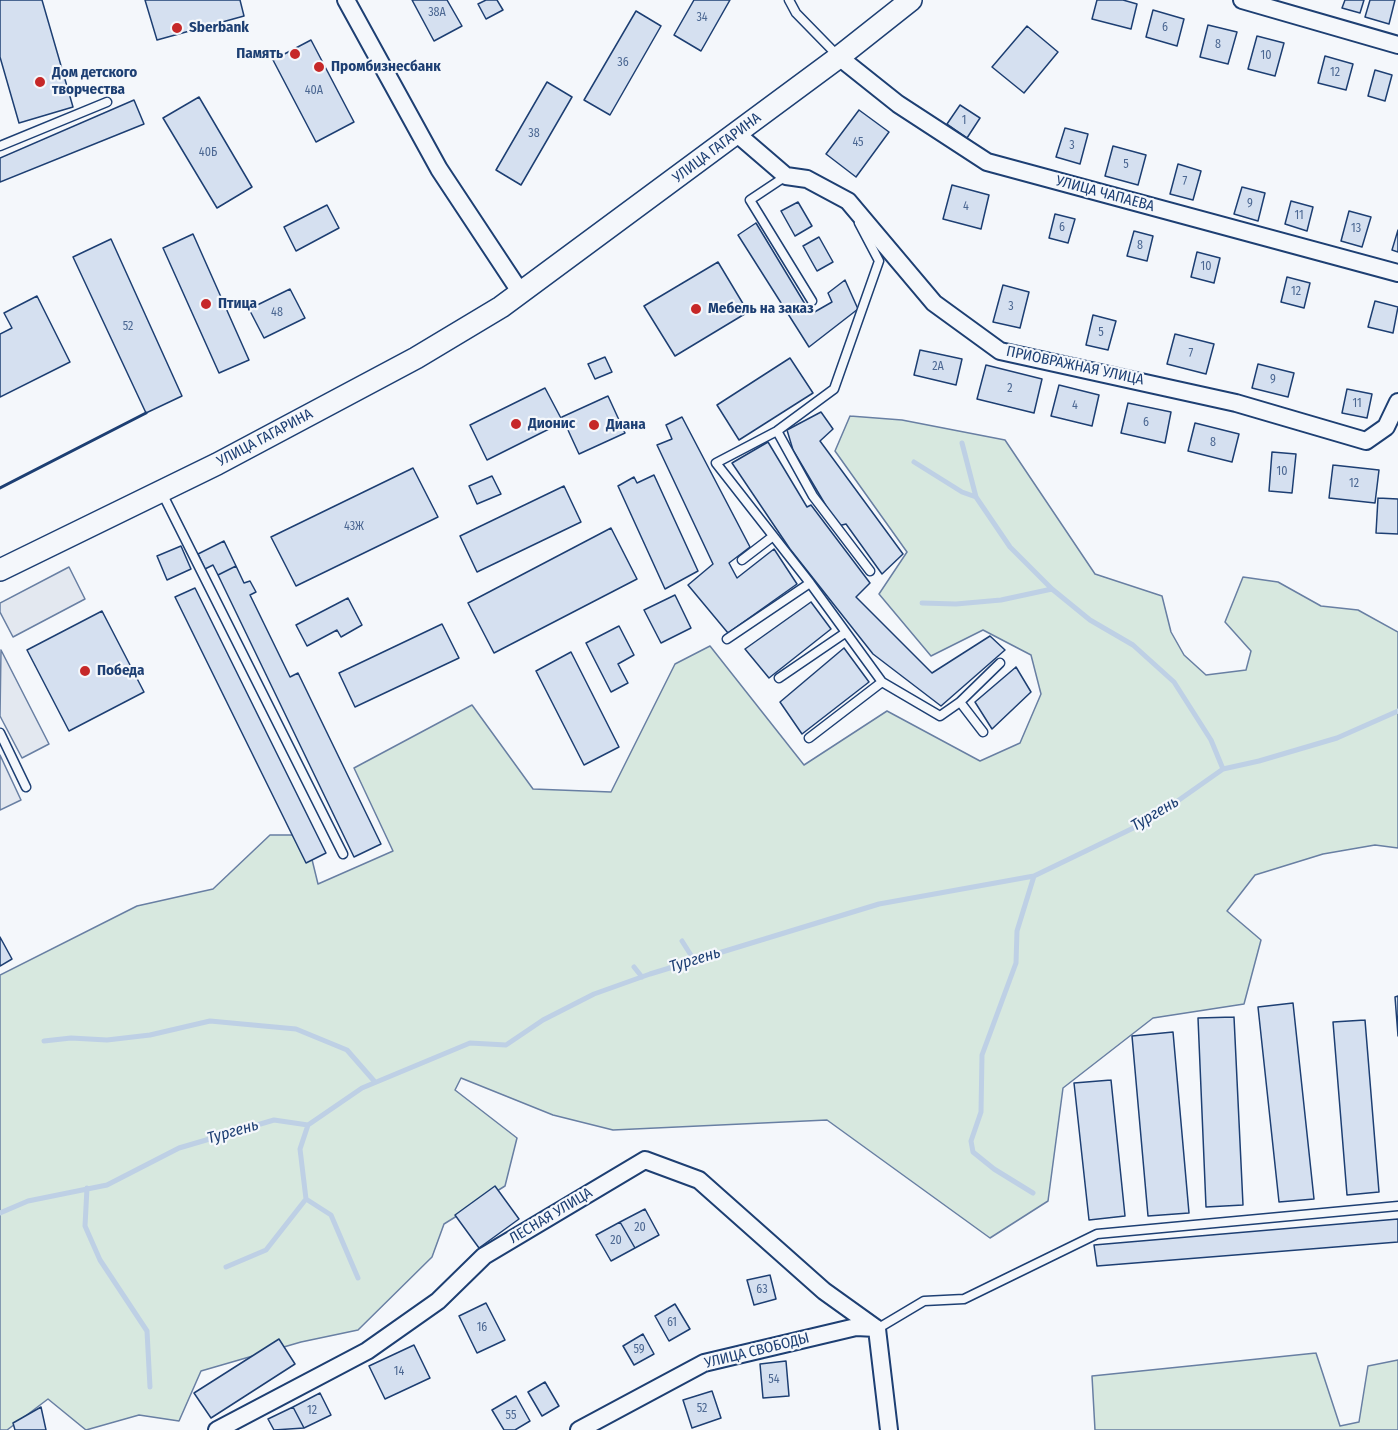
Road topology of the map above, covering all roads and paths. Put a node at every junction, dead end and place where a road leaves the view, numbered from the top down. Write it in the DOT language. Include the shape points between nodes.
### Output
graph roads {
  1 [pos="346,0"];
  2 [pos="789,0"];
  3 [pos="911,0"];
  4 [pos="1242,0"];
  5 [pos="1398,45"];
  6 [pos="840,57"];
  7 [pos="107,102"];
  8 [pos="736,134"];
  9 [pos="0,146"];
  10 [pos="786,176"];
  11 [pos="848,201"];
  12 [pos="1398,273"];
  13 [pos="521,293"];
  14 [pos="812,301"];
  15 [pos="1398,402"];
  16 [pos="777,431"];
  17 [pos="161,491"];
  18 [pos="772,537"];
  19 [pos="742,560"];
  20 [pos="0,570"];
  21 [pos="870,571"];
  22 [pos="810,583"];
  23 [pos="845,633"];
  24 [pos="727,639"];
  25 [pos="1000,663"];
  26 [pos="779,678"];
  27 [pos="882,682"];
  28 [pos="960,702"];
  29 [pos="983,732"];
  30 [pos="0,733"];
  31 [pos="809,738"];
  32 [pos="26,787"];
  33 [pos="343,854"];
  34 [pos="1398,1206"];
  35 [pos="877,1329"];
  36 [pos="217,1430"];
  37 [pos="579,1430"];
  38 [pos="889,1430"];
  1 -- 13 [label="street" via="439,169"];
  2 -- 6 [label="lane" via="796,13"];
  3 -- 6 [label="street, УЛИЦА ГАГАРИНА"];
  4 -- 5 [label="street"];
  6 -- 8 [label="street, УЛИЦА ГАГАРИНА"];
  6 -- 12 [label="street, УЛИЦА ЧАПАЕВА" via="898,104 987,162"];
  7 -- 9 [label="lane"];
  8 -- 10 [label="street, ПРИОВРАЖНАЯ УЛИЦА"];
  8 -- 13 [label="street, УЛИЦА ГАГАРИНА"];
  10 -- 11 [label="street, ПРИОВРАЖНАЯ УЛИЦА" via="807,179"];
  10 -- 14 [label="lane" via="750,200"];
  11 -- 15 [label="street, ПРИОВРАЖНАЯ УЛИЦА" via="934,303 1000,351 1236,403 1366,441 1386,427"];
  11 -- 16 [label="lane" via="879,261 834,389"];
  13 -- 17 [label="street, УЛИЦА ГАГАРИНА" via="416,358"];
  16 -- 18 [label="lane" via="716,463"];
  16 -- 21 [label="lane" via="813,496"];
  17 -- 20 [label="street, УЛИЦА ГАГАРИНА"];
  17 -- 33 [label="lane"];
  18 -- 19 [label="lane"];
  18 -- 22 [label="lane"];
  22 -- 23 [label="lane"];
  22 -- 24 [label="lane"];
  23 -- 26 [label="lane"];
  23 -- 27 [label="lane"];
  25 -- 28 [label="lane"];
  27 -- 28 [label="lane" via="940,716"];
  27 -- 31 [label="lane"];
  28 -- 29 [label="lane"];
  30 -- 32 [label="lane"];
  34 -- 35 [label="lane" via="1097,1234 964,1299 924,1302"];
  35 -- 36 [label="street, ЛЕСНАЯ УЛИЦА" via="824,1291 699,1180 645,1160 484,1256 438,1301 367,1351"];
  35 -- 37 [label="street, УЛИЦА СВОБОДЫ" via="856,1327 704,1363"];
  35 -- 38 [label="street"];
}
